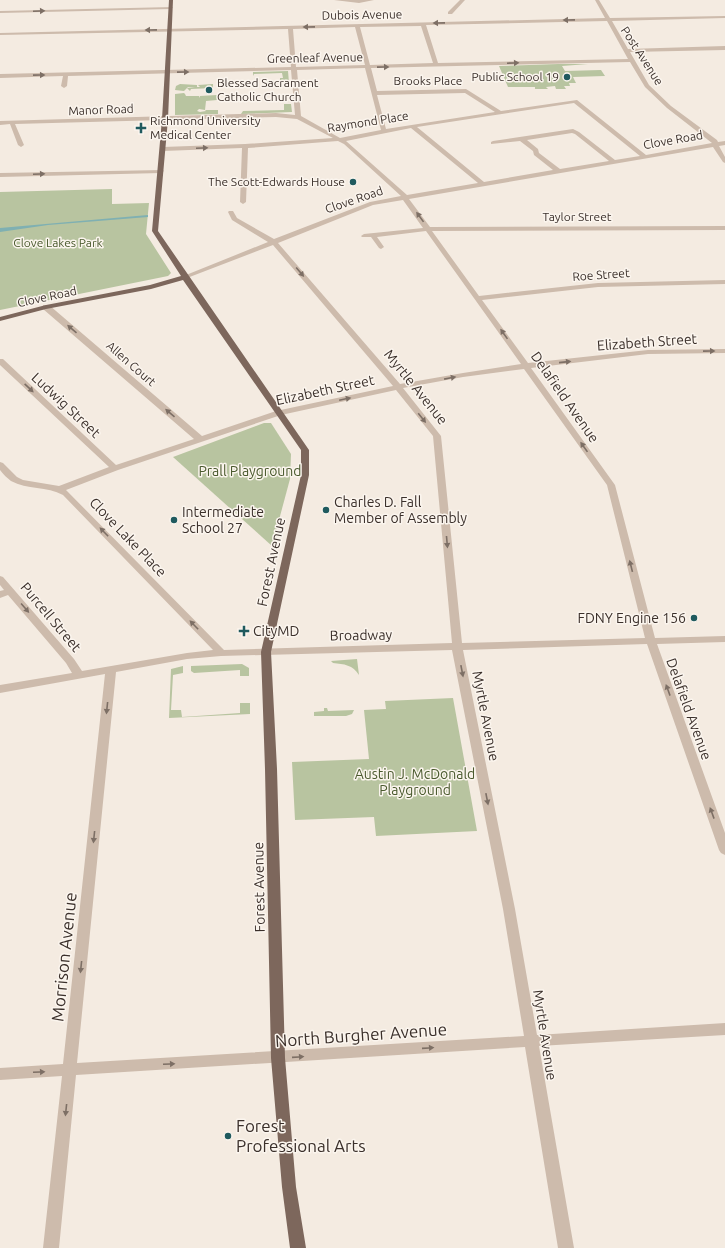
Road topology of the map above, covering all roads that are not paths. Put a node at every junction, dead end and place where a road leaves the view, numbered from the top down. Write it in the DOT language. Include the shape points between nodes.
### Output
graph roads {
  1 [pos="171,0"];
  2 [pos="336,0"];
  3 [pos="372,0"];
  4 [pos="463,0"];
  5 [pos="597,0"];
  6 [pos="170,8"];
  7 [pos="0,12"];
  8 [pos="450,13"];
  9 [pos="725,17"];
  10 [pos="608,19"];
  11 [pos="424,24"];
  12 [pos="357,26"];
  13 [pos="290,27"];
  14 [pos="170,30"];
  15 [pos="0,34"];
  16 [pos="725,48"];
  17 [pos="626,51"];
  18 [pos="631,60"];
  19 [pos="436,65"];
  20 [pos="368,67"];
  21 [pos="295,69"];
  22 [pos="167,72"];
  23 [pos="66,75"];
  24 [pos="0,76"];
  25 [pos="64,86"];
  26 [pos="375,93"];
  27 [pos="499,112"];
  28 [pos="298,117"];
  29 [pos="165,119"];
  30 [pos="0,123"];
  31 [pos="12,123"];
  32 [pos="412,126"];
  33 [pos="384,131"];
  34 [pos="340,139"];
  35 [pos="522,139"];
  36 [pos="493,143"];
  37 [pos="725,143"];
  38 [pos="716,144"];
  39 [pos="21,145"];
  40 [pos="245,146"];
  41 [pos="163,149"];
  42 [pos="644,156"];
  43 [pos="725,161"];
  44 [pos="614,162"];
  45 [pos="161,171"];
  46 [pos="558,171"];
  47 [pos="0,175"];
  48 [pos="483,184"];
  49 [pos="404,196"];
  50 [pos="243,202"];
  51 [pos="231,212"];
  52 [pos="725,228"];
  53 [pos="428,229"];
  54 [pos="373,235"];
  55 [pos="364,236"];
  56 [pos="274,242"];
  57 [pos="380,247"];
  58 [pos="185,277"];
  59 [pos="725,282"];
  60 [pos="478,298"];
  61 [pos="46,307"];
  62 [pos="0,319"];
  63 [pos="725,351"];
  64 [pos="0,361"];
  65 [pos="526,366"];
  66 [pos="398,387"];
  67 [pos="279,413"];
  68 [pos="200,439"];
  69 [pos="0,465"];
  70 [pos="115,468"];
  71 [pos="60,488"];
  72 [pos="0,578"];
  73 [pos="10,591"];
  74 [pos="0,595"];
  75 [pos="725,639"];
  76 [pos="651,641"];
  77 [pos="457,647"];
  78 [pos="266,652"];
  79 [pos="221,654"];
  80 [pos="111,669"];
  81 [pos="78,675"];
  82 [pos="0,689"];
  83 [pos="725,850"];
  84 [pos="725,1029"];
  85 [pos="531,1041"];
  86 [pos="278,1058"];
  87 [pos="70,1070"];
  88 [pos="0,1074"];
  89 [pos="51,1248"];
  90 [pos="298,1248"];
  91 [pos="566,1248"];
  1 -- 6 [label="main road, Forest Avenue"];
  2 -- 3 [label="street"];
  4 -- 8 [label="street"];
  5 -- 10 [label="street, Post Avenue"];
  7 -- 6 [label="street, one-way"];
  6 -- 14 [label="main road, Forest Avenue"];
  9 -- 10 [label="street, Dubois Avenue"];
  10 -- 11 [label="street, Dubois Avenue, one-way"];
  10 -- 17 [label="street, Post Avenue"];
  11 -- 12 [label="street, Dubois Avenue"];
  11 -- 19 [label="street"];
  12 -- 13 [label="street, Dubois Avenue, one-way"];
  12 -- 20 [label="street"];
  13 -- 14 [label="street, Dubois Avenue"];
  13 -- 21 [label="street"];
  14 -- 15 [label="street, Dubois Avenue, one-way"];
  14 -- 22 [label="main road, Forest Avenue"];
  16 -- 17 [label="street"];
  17 -- 18 [label="street, Post Avenue"];
  19 -- 18 [label="street, Greenleaf Avenue, one-way"];
  18 -- 38 [label="street, Post Avenue" via="653,92"];
  20 -- 19 [label="street, Greenleaf Avenue, one-way"];
  20 -- 21 [label="street, Greenleaf Avenue"];
  20 -- 26 [label="street"];
  22 -- 21 [label="street, Greenleaf Avenue, one-way"];
  21 -- 28 [label="street"];
  22 -- 23 [label="street, Greenleaf Avenue"];
  22 -- 29 [label="main road, Forest Avenue"];
  24 -- 23 [label="street, Greenleaf Avenue, one-way"];
  23 -- 25 [label="street"];
  26 -- 27 [label="street, Brooks Place" via="466,91"];
  26 -- 33 [label="street"];
  27 -- 32 [label="street, Raymond Place"];
  27 -- 42 [label="street, Raymond Place" via="575,101"];
  28 -- 29 [label="street, Manor Road" via="281,115"];
  28 -- 34 [label="street, Delafield Avenue"];
  29 -- 31 [label="street, Manor Road"];
  29 -- 41 [label="main road, Forest Avenue"];
  30 -- 31 [label="street, Manor Road"];
  31 -- 39 [label="street"];
  32 -- 33 [label="street, Raymond Place"];
  32 -- 48 [label="street"];
  33 -- 34 [label="street, Raymond Place"];
  34 -- 40 [label="street, Raymond Place"];
  34 -- 49 [label="street, Delafield Avenue"];
  35 -- 36 [label="street"];
  35 -- 44 [label="street" via="567,131 575,132"];
  35 -- 46 [label="street"];
  37 -- 38 [label="street, Clove Road"];
  38 -- 42 [label="street, Clove Road"];
  38 -- 43 [label="street"];
  41 -- 40 [label="street, Raymond Place, one-way"];
  40 -- 50 [label="street"];
  41 -- 45 [label="main road, Forest Avenue"];
  42 -- 44 [label="street, Clove Road"];
  44 -- 46 [label="street, Clove Road"];
  47 -- 45 [label="street, one-way"];
  45 -- 58 [label="main road, Forest Avenue" via="155,232"];
  46 -- 48 [label="street, Clove Road"];
  48 -- 49 [label="street, Clove Road"];
  53 -- 49 [label="street, Delafield Avenue, one-way"];
  49 -- 56 [label="street, Clove Road" via="372,203"];
  51 -- 56 [label="street, Myrtle Avenue" via="234,219"];
  52 -- 53 [label="street, Taylor Street"];
  53 -- 54 [label="street, Taylor Street"];
  53 -- 60 [label="street, Delafield Avenue"];
  54 -- 55 [label="street, Taylor Street"];
  54 -- 57 [label="street"];
  56 -- 58 [label="street, Clove Road"];
  56 -- 66 [label="street, Myrtle Avenue, one-way"];
  58 -- 61 [label="main road, Clove Road" via="151,287"];
  58 -- 67 [label="main road, Forest Avenue"];
  59 -- 60 [label="street, Roe Street" via="598,285"];
  65 -- 60 [label="street, Delafield Avenue, one-way"];
  61 -- 62 [label="main road, Clove Road"];
  68 -- 61 [label="street, Allen Court, one-way"];
  65 -- 63 [label="street, Elizabeth Street, one-way" via="648,352"];
  64 -- 70 [label="street, Ludwig Street, one-way"];
  66 -- 65 [label="street, Elizabeth Street, one-way"];
  76 -- 65 [label="street, Delafield Avenue, one-way" via="611,485"];
  67 -- 66 [label="street, Elizabeth Street, one-way"];
  66 -- 77 [label="street, Myrtle Avenue, one-way" via="437,436"];
  67 -- 68 [label="street, Elizabeth Street"];
  67 -- 78 [label="main road, Forest Avenue" via="304,450 306,462 291,544"];
  68 -- 70 [label="street, Elizabeth Street"];
  69 -- 71 [label="street" via="12,478 20,482"];
  70 -- 71 [label="street, Elizabeth Street"];
  79 -- 71 [label="street, Clove Lake Place, one-way"];
  72 -- 73 [label="street, Purcell Street"];
  73 -- 74 [label="street"];
  73 -- 81 [label="street, Purcell Street, one-way" via="70,661"];
  75 -- 76 [label="street, Broadway"];
  76 -- 77 [label="street, Broadway"];
  83 -- 76 [label="street, Delafield Avenue, one-way"];
  77 -- 78 [label="street, Broadway"];
  77 -- 85 [label="street, Myrtle Avenue, one-way" via="509,908"];
  78 -- 79 [label="street, Broadway"];
  78 -- 86 [label="main road, Forest Avenue"];
  79 -- 80 [label="street, Broadway" via="187,656"];
  80 -- 81 [label="street, Broadway"];
  80 -- 87 [label="street, Morrison Avenue, one-way"];
  81 -- 82 [label="street, Broadway"];
  84 -- 85 [label="street, North Burgher Avenue"];
  86 -- 85 [label="street, North Burgher Avenue, one-way"];
  85 -- 91 [label="street, Myrtle Avenue"];
  87 -- 86 [label="street, North Burgher Avenue, one-way"];
  86 -- 90 [label="main road, Forest Avenue" via="290,1194"];
  88 -- 87 [label="street, North Burgher Avenue, one-way"];
  87 -- 89 [label="street, Morrison Avenue, one-way"];
}
